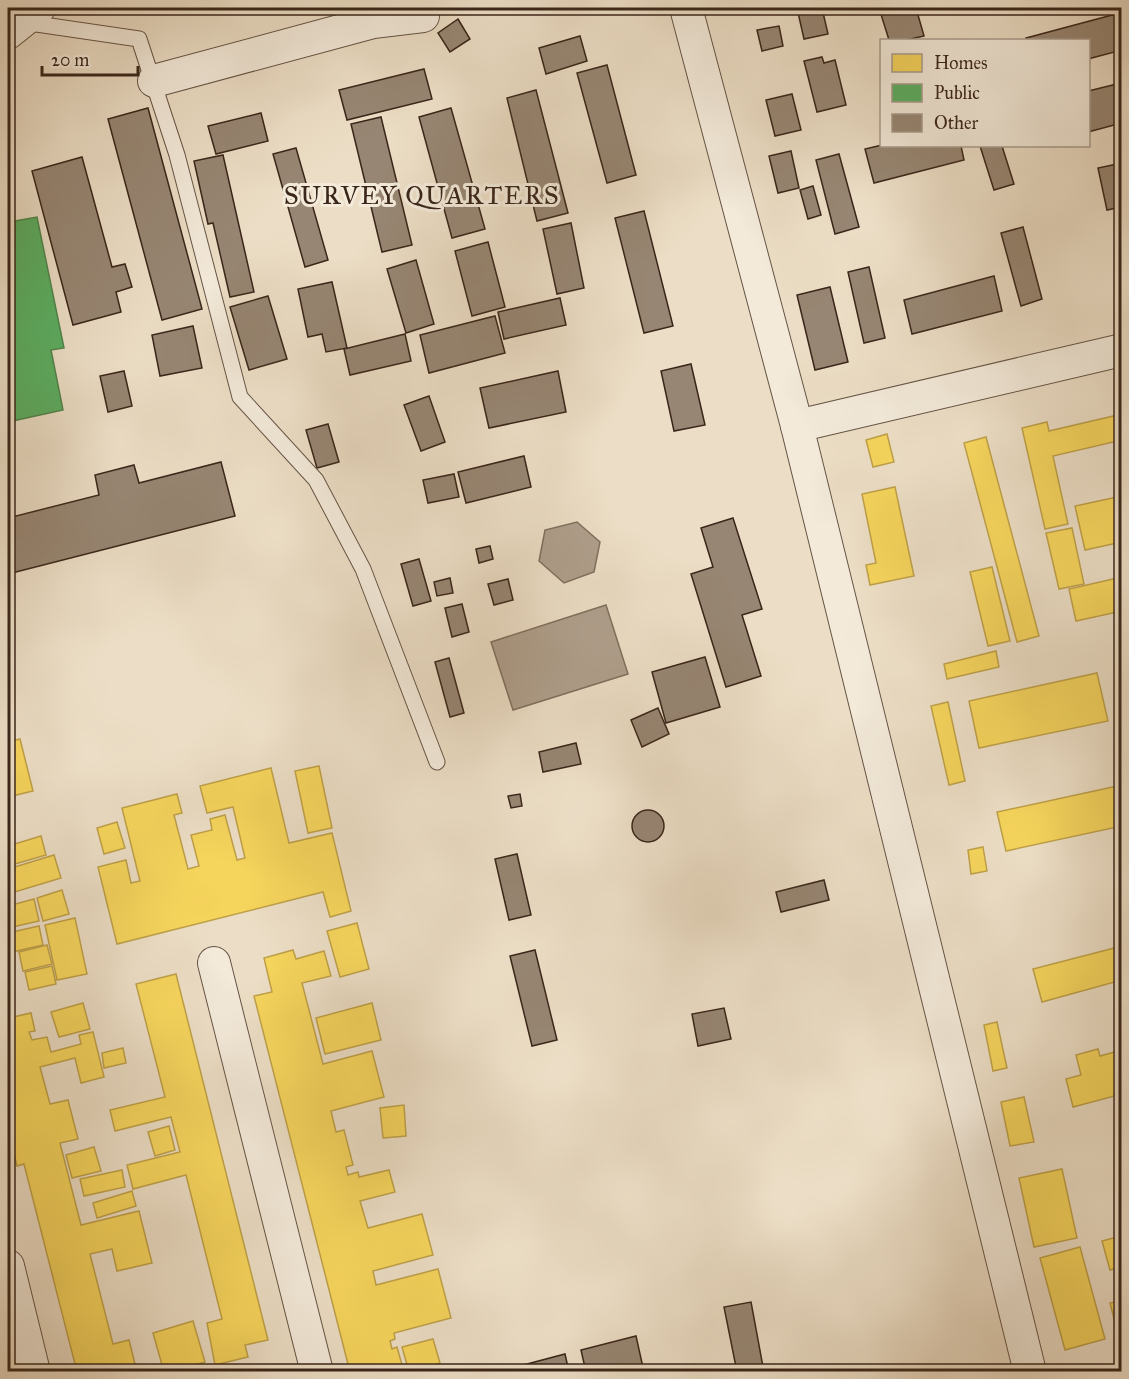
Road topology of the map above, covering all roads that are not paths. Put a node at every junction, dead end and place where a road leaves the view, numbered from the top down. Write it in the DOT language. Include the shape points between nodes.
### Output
graph roads {
  1 [pos="686,8"];
  2 [pos="423,16"];
  3 [pos="20,17"];
  4 [pos="154,81"];
  5 [pos="1122,350"];
  6 [pos="797,426"];
  7 [pos="437,762"];
  8 [pos="214,963"];
  9 [pos="8,1266"];
  10 [pos="34,1371"];
  11 [pos="317,1371"];
  12 [pos="1030,1371"];
  1 -- 6 [label="street"];
  2 -- 4 [label="street" via="373,22"];
  3 -- 4 [label="lane" via="139,39"];
  4 -- 7 [label="lane" via="240,397 316,480 363,569"];
  5 -- 6 [label="street"];
  6 -- 12 [label="street"];
  8 -- 11 [label="street"];
  9 -- 10 [label="street"];
}
